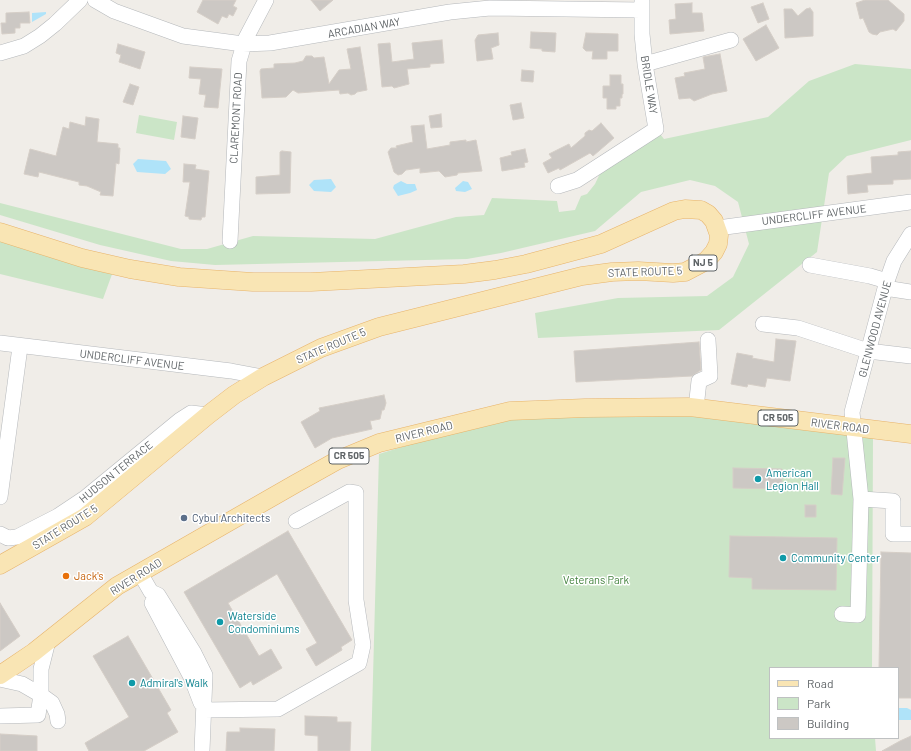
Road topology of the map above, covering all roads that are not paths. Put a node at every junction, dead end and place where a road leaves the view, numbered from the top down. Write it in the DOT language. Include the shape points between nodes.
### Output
graph roads {
  1 [pos="80,0"];
  2 [pos="95,0"];
  3 [pos="266,0"];
  4 [pos="641,5"];
  5 [pos="731,40"];
  6 [pos="243,44"];
  7 [pos="0,53"];
  8 [pos="645,64"];
  9 [pos="558,186"];
  10 [pos="911,202"];
  11 [pos="718,228"];
  12 [pos="0,232"];
  13 [pos="911,234"];
  14 [pos="230,242"];
  15 [pos="810,265"];
  16 [pos="886,285"];
  17 [pos="911,292"];
  18 [pos="763,324"];
  19 [pos="708,340"];
  20 [pos="0,343"];
  21 [pos="20,347"];
  22 [pos="868,351"];
  23 [pos="911,356"];
  24 [pos="263,377"];
  25 [pos="696,408"];
  26 [pos="208,415"];
  27 [pos="853,428"];
  28 [pos="911,434"];
  29 [pos="0,497"];
  30 [pos="861,500"];
  31 [pos="296,521"];
  32 [pos="0,534"];
  33 [pos="911,534"];
  34 [pos="0,565"];
  35 [pos="140,573"];
  36 [pos="842,614"];
  37 [pos="48,641"];
  38 [pos="1,674"];
  39 [pos="41,695"];
  40 [pos="204,710"];
  41 [pos="0,716"];
  42 [pos="200,750"];
  1 -- 7 [label="street" via="40,36 24,46"];
  2 -- 6 [label="street, ARCADIAN WAY" via="125,16 183,36"];
  3 -- 6 [label="street, CLAREMONT ROAD"];
  4 -- 6 [label="street, ARCADIAN WAY" via="490,8 450,12 277,42"];
  4 -- 8 [label="street, BRIDLE WAY"];
  5 -- 8 [label="street"];
  6 -- 14 [label="street, CLAREMONT ROAD" via="238,69"];
  8 -- 9 [label="street, BRIDLE WAY" via="656,129 577,180"];
  10 -- 11 [label="street, UNDERCLIFF AVENUE"];
  11 -- 12 [label="main road" via="708,214 701,210 685,209 674,211 601,244 496,270 311,282 179,277 82,258"];
  11 -- 24 [label="main road, STATE ROUTE 5 / NJ 5" via="718,244 714,252 706,261 685,272 625,272 582,276 394,323 335,342"];
  13 -- 16 [label="street, GLENWOOD AVENUE" via="894,261"];
  15 -- 16 [label="street" via="863,274"];
  16 -- 17 [label="street"];
  16 -- 22 [label="street, GLENWOOD AVENUE"];
  18 -- 22 [label="street" via="798,328"];
  19 -- 25 [label="street" via="710,376 699,381"];
  20 -- 21 [label="street, UNDERCLIFF AVENUE"];
  21 -- 24 [label="street, UNDERCLIFF AVENUE" via="231,371"];
  21 -- 29 [label="street"];
  22 -- 23 [label="street"];
  22 -- 27 [label="street, GLENWOOD AVENUE" via="852,412"];
  24 -- 26 [label="main road, STATE ROUTE 5 / NJ 5"];
  25 -- 27 [label="main road, RIVER ROAD / CR 505"];
  25 -- 35 [label="main road, RIVER ROAD / CR 505" via="546,409 510,412 379,443 332,464"];
  26 -- 32 [label="street, HUDSON TERRACE" via="191,413 180,420 85,498 58,516 17,537 8,538"];
  26 -- 34 [label="main road, STATE ROUTE 5 / NJ 5" via="85,516"];
  27 -- 28 [label="main road, RIVER ROAD / CR 505"];
  27 -- 30 [label="street, GLENWOOD AVENUE"];
  30 -- 33 [label="street" via="893,501 893,534"];
  30 -- 36 [label="street, GLENWOOD AVENUE" via="858,615"];
  31 -- 40 [label="street" via="349,492 356,493 356,600 363,645 359,663 278,708"];
  35 -- 37 [label="main road, RIVER ROAD / CR 505" via="117,586"];
  35 -- 40 [label="street" via="151,592 158,595 205,675"];
  37 -- 38 [label="main road, RIVER ROAD / CR 505"];
  37 -- 39 [label="street" via="40,678"];
  38 -- 39 [label="street"];
  39 -- 41 [label="street" via="38,715"];
  40 -- 42 [label="street"];
}
